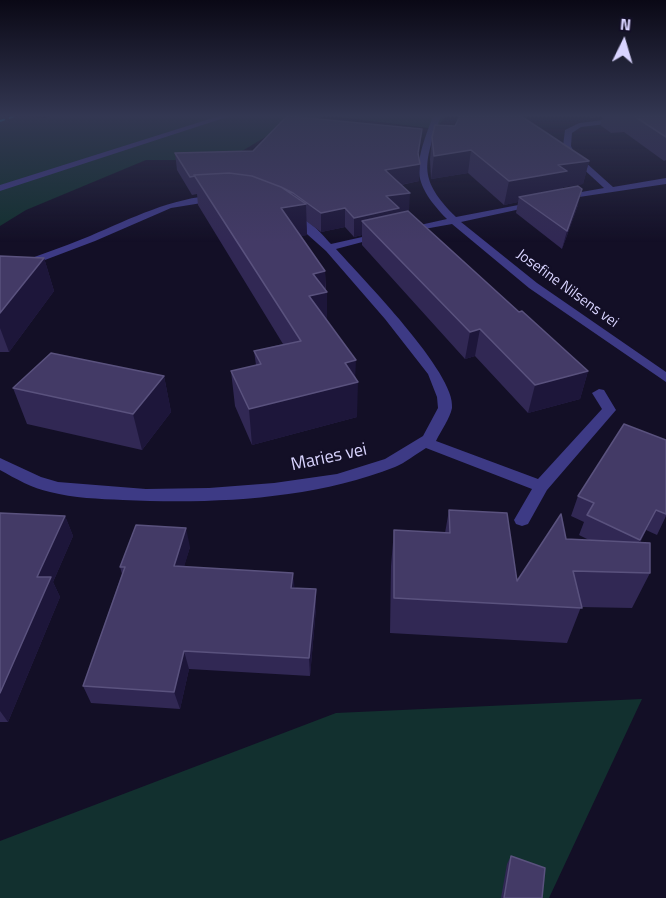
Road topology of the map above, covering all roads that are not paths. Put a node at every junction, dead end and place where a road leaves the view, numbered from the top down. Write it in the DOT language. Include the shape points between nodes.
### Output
graph roads {
  1 [pos="94,158"];
  2 [pos="425,158"];
  3 [pos="575,158"];
  4 [pos="666,180"];
  5 [pos="0,188"];
  6 [pos="611,190"];
  7 [pos="224,198"];
  8 [pos="552,200"];
  9 [pos="541,202"];
  10 [pos="280,209"];
  11 [pos="452,220"];
  12 [pos="398,232"];
  13 [pos="387,235"];
  14 [pos="330,247"];
  15 [pos="0,274"];
  16 [pos="666,378"];
  17 [pos="599,393"];
  18 [pos="424,442"];
  19 [pos="0,463"];
  20 [pos="542,486"];
  21 [pos="522,520"];
  1 -- 5 [label="street"];
  2 -- 11 [label="street, Josefine Nilsens vei" via="423,181"];
  3 -- 6 [label="street"];
  4 -- 6 [label="street"];
  6 -- 8 [label="street"];
  7 -- 15 [label="street" via="192,200 146,213"];
  9 -- 11 [label="street"];
  10 -- 14 [label="street, Maries vei"];
  11 -- 12 [label="street"];
  11 -- 16 [label="street, Josefine Nilsens vei" via="571,312"];
  13 -- 14 [label="street"];
  14 -- 18 [label="street, Maries vei" via="441,383 445,407 439,428"];
  17 -- 20 [label="street" via="609,410"];
  18 -- 19 [label="street, Maries vei" via="397,460 363,474 303,486 199,496 121,496 56,488"];
  18 -- 20 [label="street"];
  20 -- 21 [label="street"];
}
